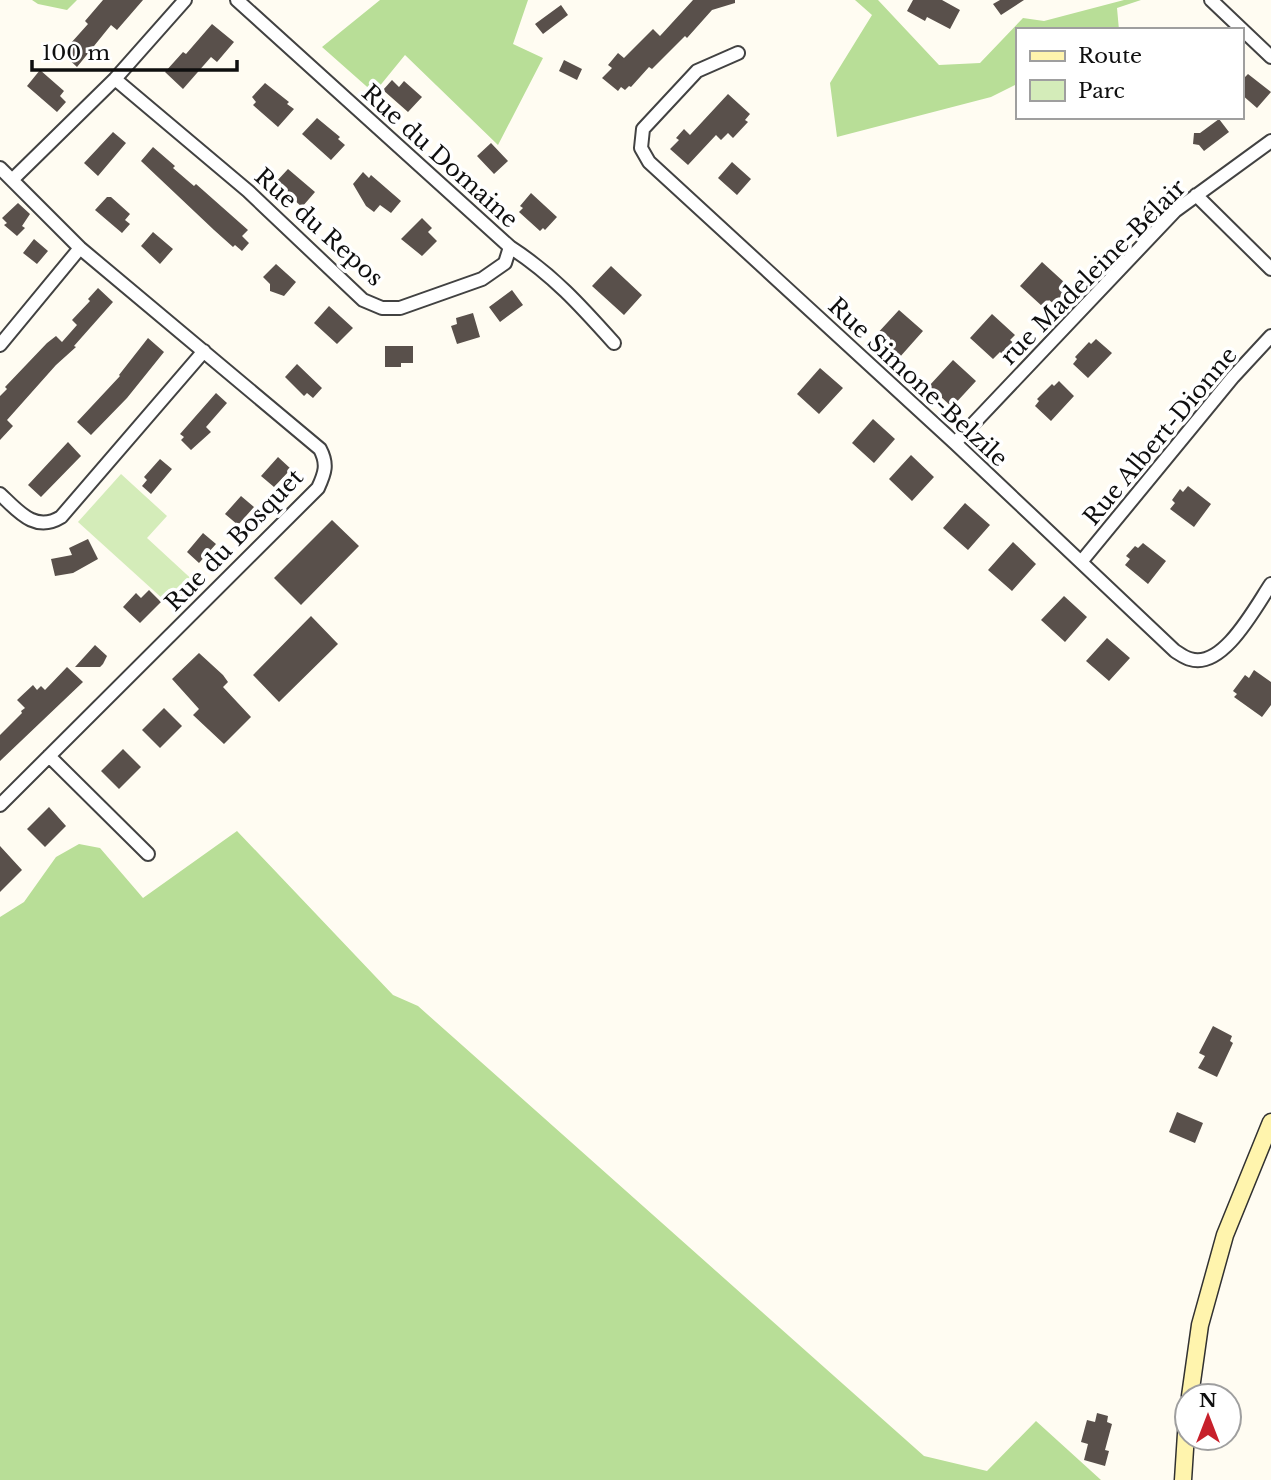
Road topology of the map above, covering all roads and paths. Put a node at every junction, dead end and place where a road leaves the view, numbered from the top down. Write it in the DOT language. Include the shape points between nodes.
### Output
graph roads {
  1 [pos="185,0"];
  2 [pos="237,0"];
  3 [pos="1211,0"];
  4 [pos="1240,28"];
  5 [pos="1243,30"];
  6 [pos="738,53"];
  7 [pos="1271,57"];
  8 [pos="115,79"];
  9 [pos="1271,141"];
  10 [pos="0,168"];
  11 [pos="12,180"];
  12 [pos="1195,195"];
  13 [pos="510,247"];
  14 [pos="80,248"];
  15 [pos="1271,269"];
  16 [pos="1271,336"];
  17 [pos="614,343"];
  18 [pos="0,345"];
  19 [pos="204,351"];
  20 [pos="955,443"];
  21 [pos="0,494"];
  22 [pos="1081,562"];
  23 [pos="1271,584"];
  24 [pos="49,756"];
  25 [pos="0,805"];
  26 [pos="149,854"];
  27 [pos="1271,1122"];
  28 [pos="1192,1382"];
  29 [pos="1185,1452"];
  30 [pos="1184,1480"];
  1 -- 8 [label="street"];
  2 -- 13 [label="street, Rue du Domaine"];
  3 -- 4 [label="street"];
  5 -- 7 [label="street"];
  6 -- 20 [label="street, Rue Simone-Belzile" via="697,71 643,129 641,148 649,162"];
  8 -- 11 [label="street"];
  8 -- 13 [label="street, Rue du Repos" via="248,191 363,300 382,308 400,308 482,279 505,263"];
  9 -- 12 [label="street, rue Madeleine-Bélair"];
  10 -- 11 [label="street, Rue du Bosquet"];
  11 -- 14 [label="street, Rue du Bosquet"];
  12 -- 15 [label="street"];
  12 -- 20 [label="street, rue Madeleine-Bélair"];
  13 -- 17 [label="street, Rue du Domaine" via="570,292"];
  14 -- 18 [label="street"];
  14 -- 19 [label="street, Rue du Bosquet"];
  16 -- 22 [label="street, Rue Albert-Dionne"];
  19 -- 21 [label="street" via="61,517 43,524 29,520"];
  19 -- 24 [label="street, Rue du Bosquet" via="320,449 326,458 323,478"];
  20 -- 22 [label="street, Rue Simone-Belzile"];
  22 -- 23 [label="street, Rue Simone-Belzile" via="1175,651 1191,660 1213,656 1231,642"];
  24 -- 25 [label="street, Rue du Bosquet"];
  24 -- 26 [label="street"];
  27 -- 28 [label="street" via="1225,1235 1200,1325"];
  29 -- 30 [label="street"];
}
